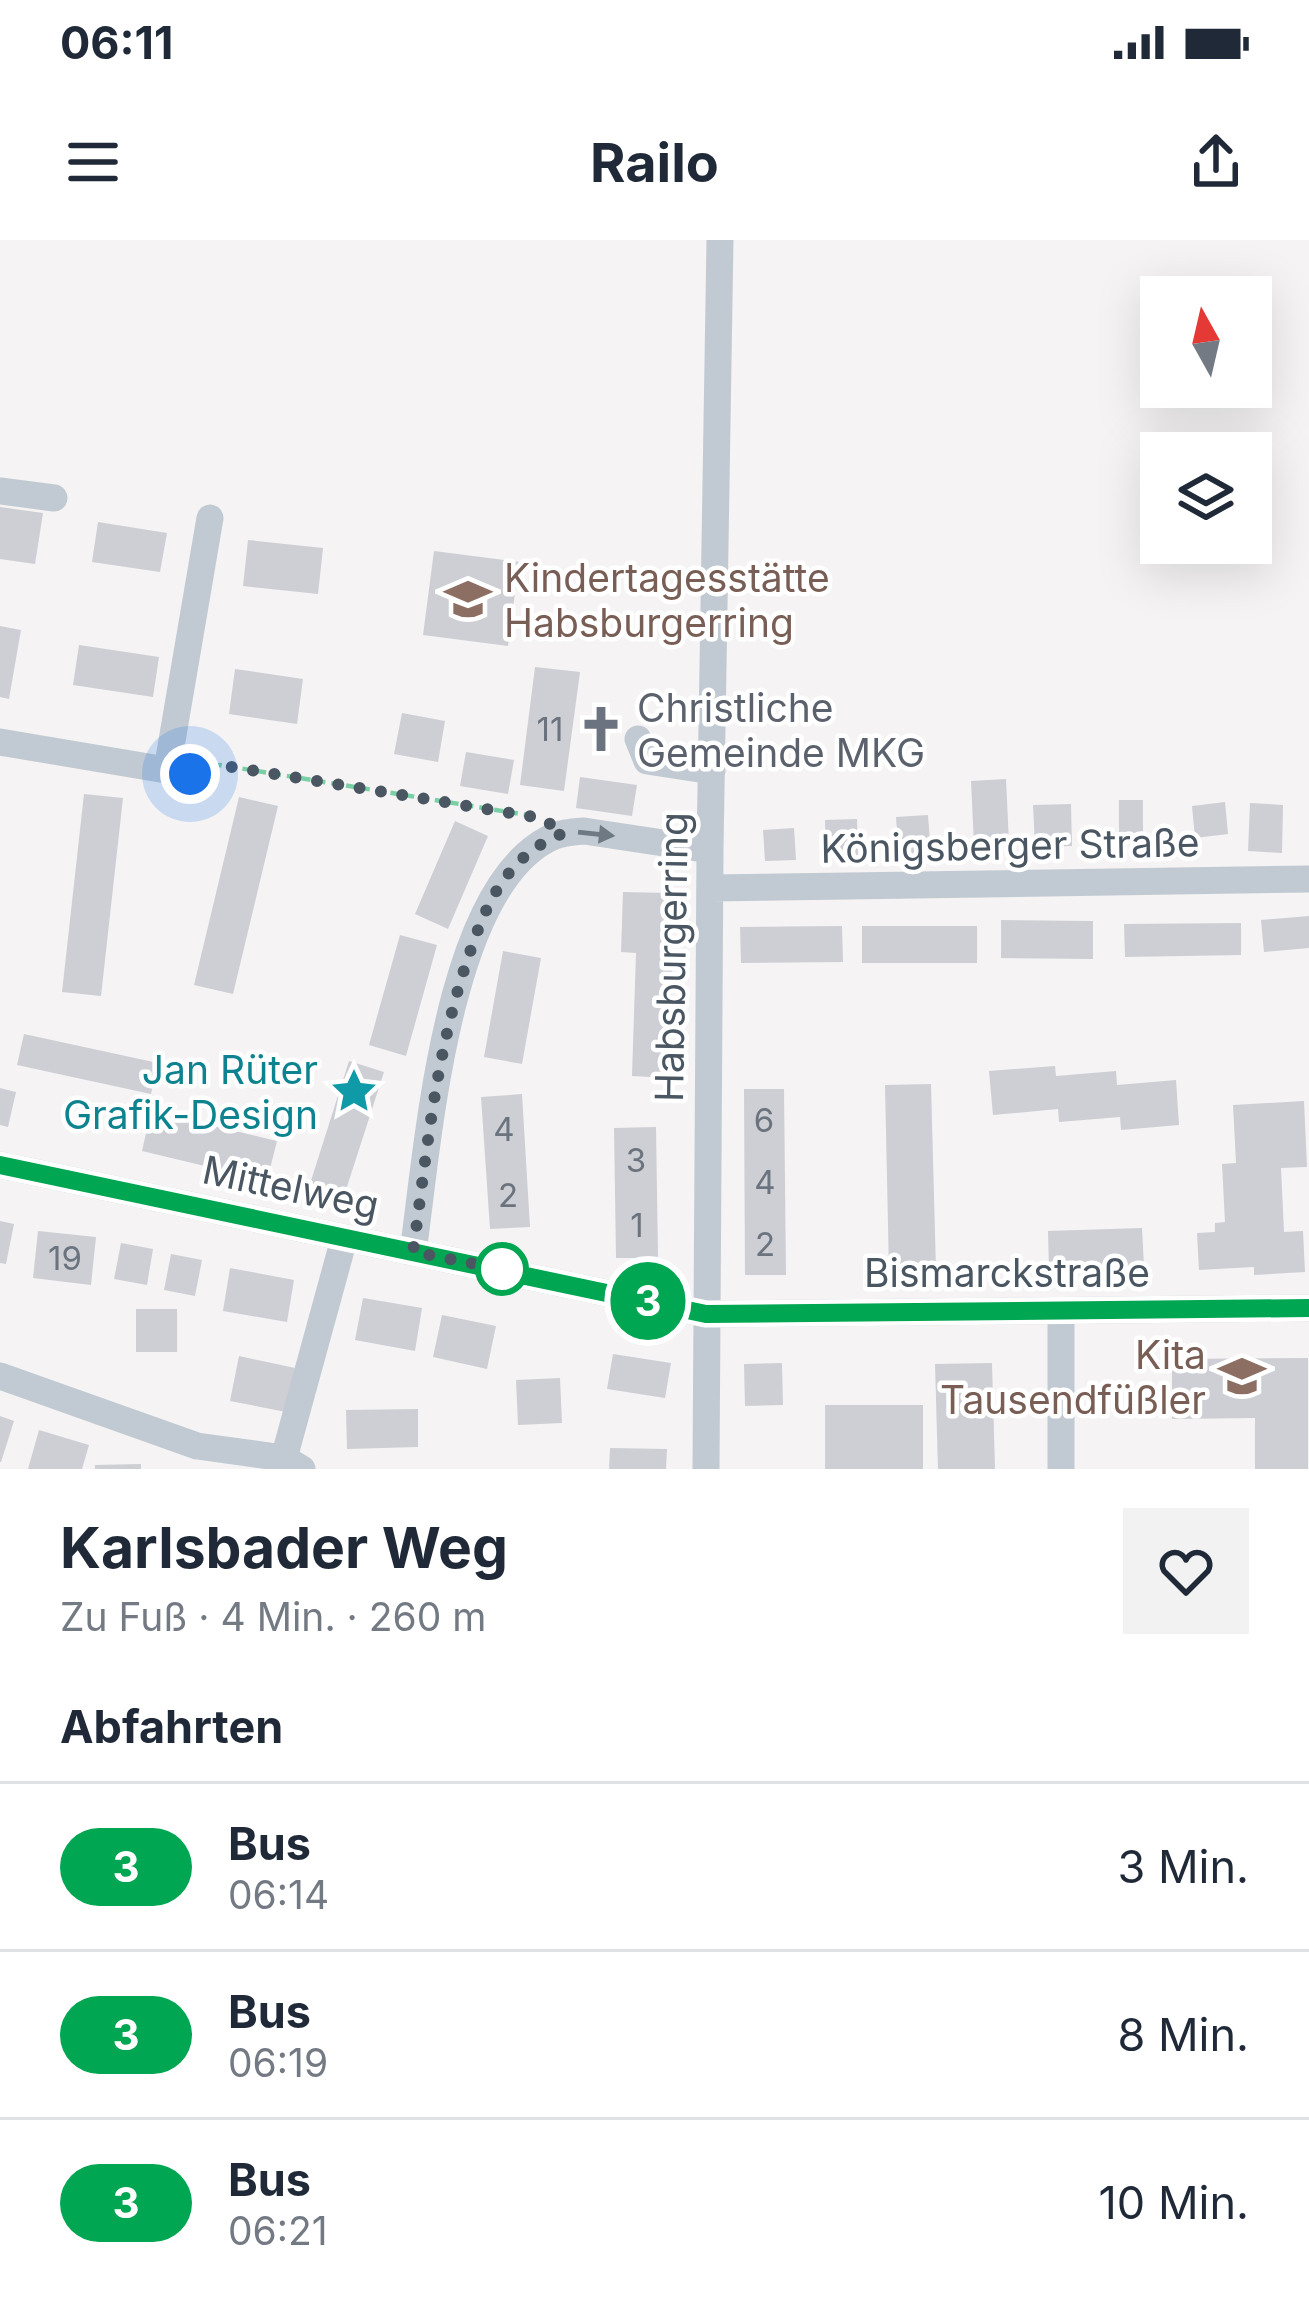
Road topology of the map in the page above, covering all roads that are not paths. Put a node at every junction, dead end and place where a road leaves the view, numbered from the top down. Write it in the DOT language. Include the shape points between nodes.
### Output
graph roads {
  1 [pos="720,240"];
  2 [pos="0,491"];
  3 [pos="54,498"];
  4 [pos="210,518"];
  5 [pos="638,739"];
  6 [pos="0,742"];
  7 [pos="712,771"];
  8 [pos="710,850"];
  9 [pos="1309,879"];
  10 [pos="711,888"];
  11 [pos="0,1165"];
  12 [pos="344,1239"];
  13 [pos="413,1252"];
  14 [pos="1309,1308"];
  15 [pos="1061,1311"];
  16 [pos="706,1314"];
  17 [pos="0,1376"];
  18 [pos="293,1464"];
  19 [pos="706,1469"];
  20 [pos="1061,1469"];
  1 -- 7 [label="street, Habsburgerring"];
  2 -- 3 [label="street"];
  4 -- 6 [label="street" via="179,772"];
  5 -- 7 [label="street" via="647,761"];
  7 -- 8 [label="street, Habsburgerring"];
  8 -- 10 [label="street, Habsburgerring"];
  13 -- 8 [label="street, one-way" via="441,1055 476,934 507,876 564,833"];
  9 -- 10 [label="street, Königsberger Straße"];
  10 -- 16 [label="street, Habsburgerring"];
  11 -- 12 [label="street, Mittelweg"];
  12 -- 13 [label="street, Mittelweg"];
  12 -- 18 [label="street"];
  13 -- 16 [label="street, Mittelweg"];
  14 -- 15 [label="street, Bismarckstraße"];
  15 -- 16 [label="street, Bismarckstraße"];
  15 -- 20 [label="street"];
  16 -- 19 [label="street, Habsburgerring"];
  17 -- 18 [label="street" via="197,1446"];
}
